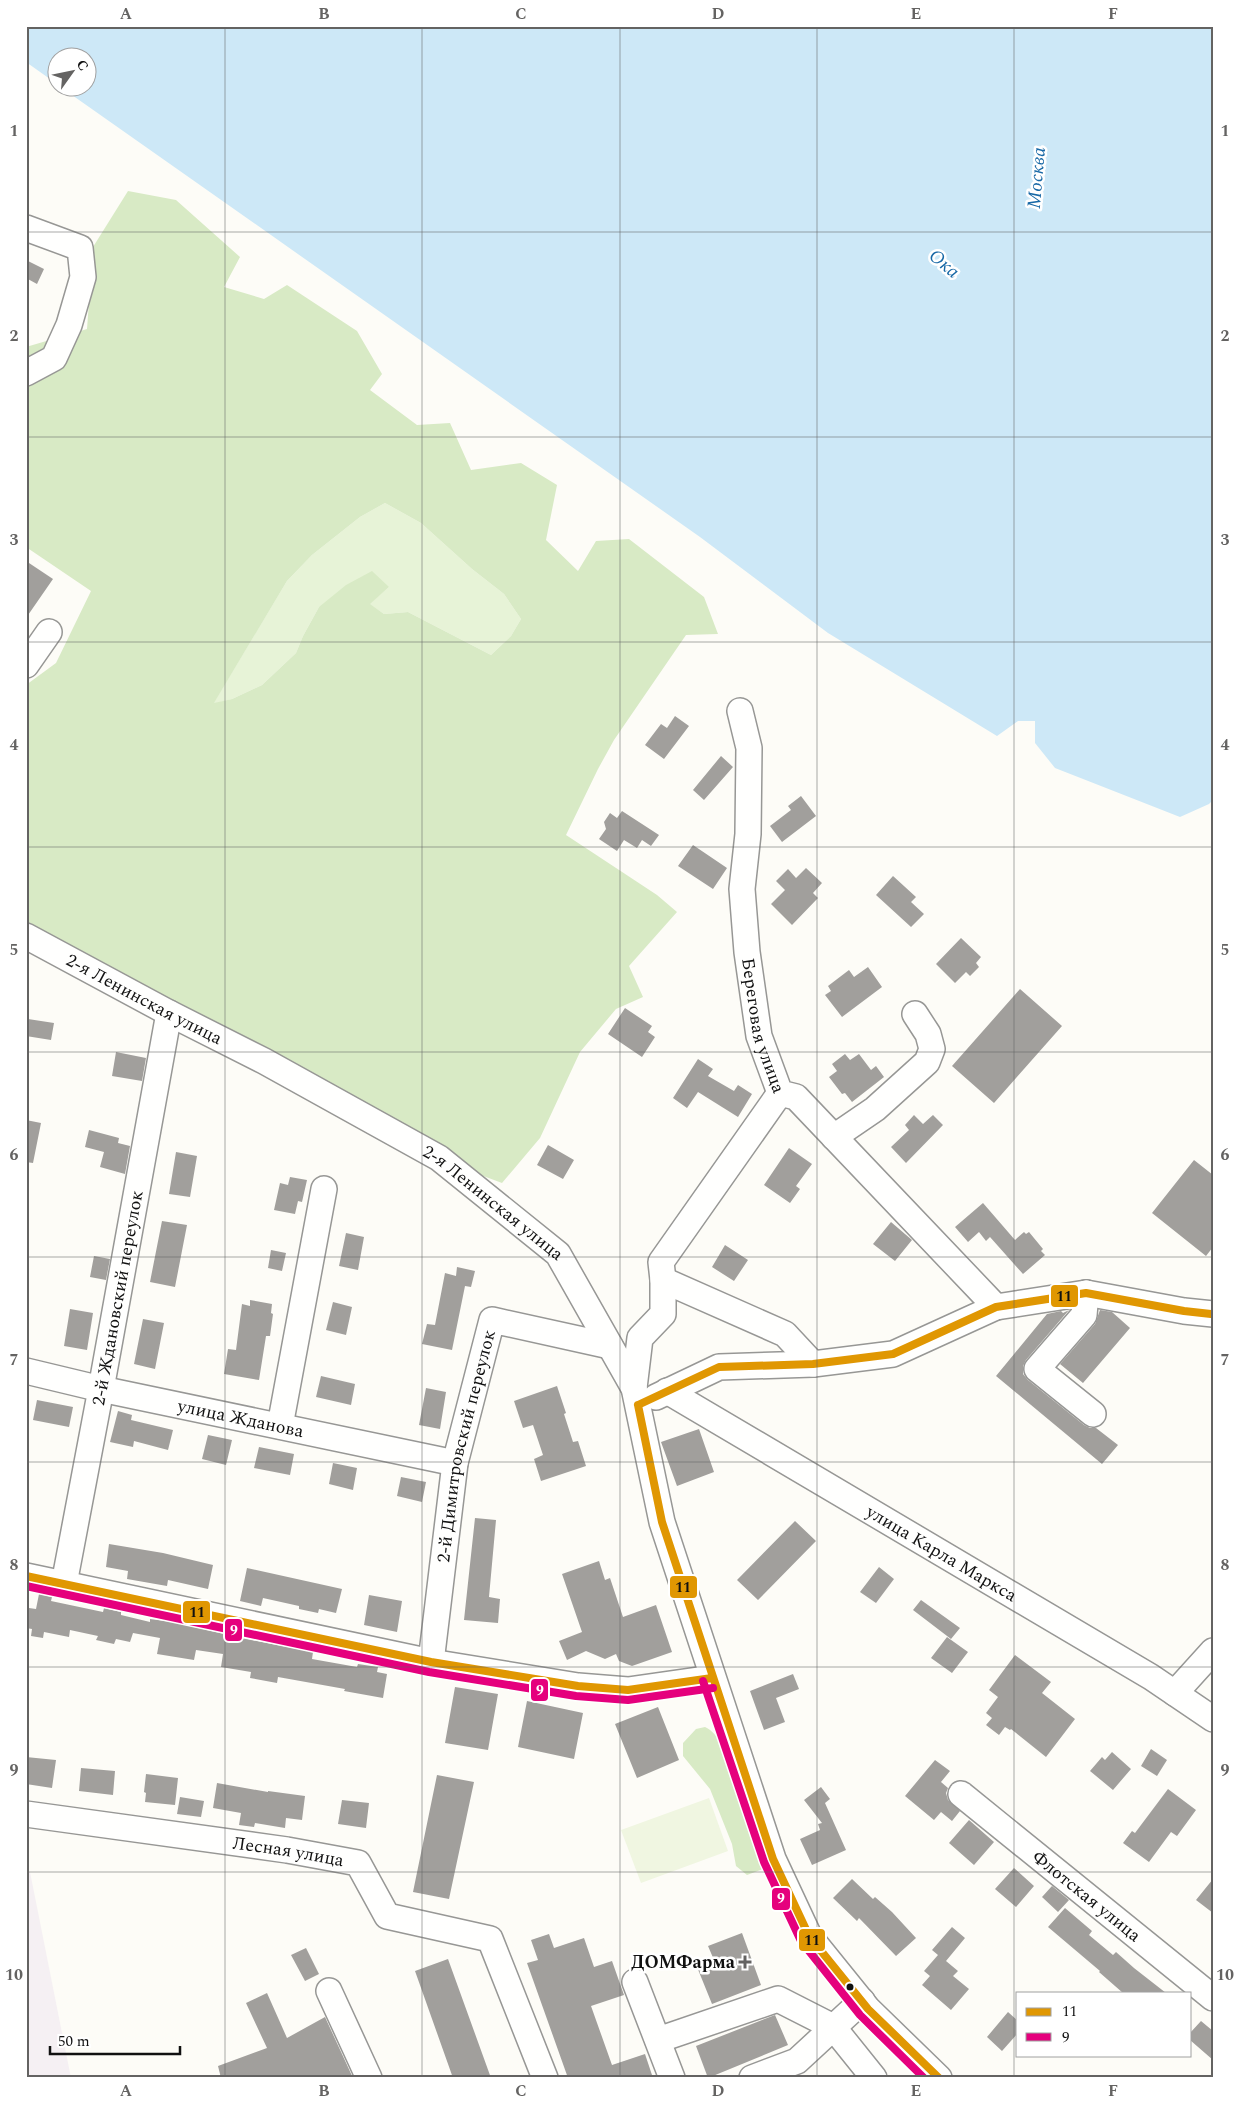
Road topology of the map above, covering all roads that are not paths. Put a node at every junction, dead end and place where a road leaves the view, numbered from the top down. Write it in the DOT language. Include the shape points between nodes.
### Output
graph roads {
  1 [pos="26,228"];
  2 [pos="26,373"];
  3 [pos="49,632"];
  4 [pos="26,665"];
  5 [pos="740,711"];
  6 [pos="26,936"];
  7 [pos="169,1013"];
  8 [pos="915,1014"];
  9 [pos="780,1093"];
  10 [pos="834,1137"];
  11 [pos="324,1189"];
  12 [pos="663,1280"];
  13 [pos="1086,1293"];
  14 [pos="996,1307"];
  15 [pos="1213,1314"];
  16 [pos="610,1346"];
  17 [pos="813,1364"];
  18 [pos="26,1371"];
  19 [pos="101,1389"];
  20 [pos="667,1391"];
  21 [pos="636,1397"];
  22 [pos="1093,1414"];
  23 [pos="280,1426"];
  24 [pos="455,1463"];
  25 [pos="26,1576"];
  26 [pos="64,1584"];
  27 [pos="1213,1651"];
  28 [pos="431,1662"];
  29 [pos="712,1678"];
  30 [pos="1174,1693"];
  31 [pos="1213,1719"];
  32 [pos="961,1794"];
  33 [pos="26,1814"];
  34 [pos="635,1982"];
  35 [pos="329,1991"];
  36 [pos="1213,1998"];
  37 [pos="862,2001"];
  38 [pos="833,2027"];
  39 [pos="658,2040"];
  40 [pos="369,2078"];
  41 [pos="545,2078"];
  42 [pos="672,2078"];
  43 [pos="752,2078"];
  44 [pos="874,2078"];
  45 [pos="939,2078"];
  1 -- 2 [label="street" via="80,248 83,277 69,325 54,358"];
  3 -- 4 [label="street"];
  5 -- 9 [label="street, Береговая улица" via="749,748 748,834 742,888 747,952 759,1036"];
  6 -- 7 [label="street, 2-я Ленинская улица"];
  7 -- 16 [label="street, 2-я Ленинская улица" via="264,1061 439,1158 558,1254"];
  7 -- 19 [label="street, 2-й Ждановский переулок"];
  8 -- 10 [label="street" via="928,1034 932,1049 927,1062 875,1109"];
  9 -- 10 [label="street, Береговая улица" via="796,1097"];
  9 -- 12 [label="street" via="661,1262"];
  10 -- 14 [label="street, Береговая улица"];
  11 -- 23 [label="street"];
  12 -- 17 [label="street" via="785,1334"];
  12 -- 21 [label="street" via="663,1314 640,1338"];
  13 -- 14 [label="street"];
  13 -- 15 [label="street"];
  13 -- 22 [label="street" via="1084,1315 1037,1369"];
  14 -- 17 [label="street" via="893,1354"];
  16 -- 21 [label="street, 2-я Ленинская улица"];
  16 -- 24 [label="street, 2-й Димитровский переулок" via="492,1320"];
  17 -- 20 [label="street" via="719,1366"];
  18 -- 19 [label="street, улица Жданова"];
  19 -- 23 [label="street, улица Жданова"];
  19 -- 26 [label="street, 2-й Ждановский переулок"];
  20 -- 21 [label="street"];
  20 -- 30 [label="street, улица Карла Маркса"];
  21 -- 29 [label="street, 2-я Ленинская улица" via="662,1522"];
  23 -- 24 [label="street, улица Жданова"];
  24 -- 28 [label="street, 2-й Димитровский переулок"];
  25 -- 26 [label="street"];
  26 -- 28 [label="street"];
  27 -- 30 [label="street"];
  28 -- 29 [label="street" via="578,1686 628,1690"];
  29 -- 37 [label="street, 2-я Ленинская улица" via="773,1859 809,1936"];
  30 -- 31 [label="street, улица Карла Маркса"];
  32 -- 36 [label="street, Флотская улица"];
  33 -- 41 [label="street, Лесная улица" via="358,1863 387,1916 490,1939"];
  34 -- 39 [label="street"];
  35 -- 40 [label="street"];
  37 -- 38 [label="street"];
  37 -- 45 [label="street, 2-я Ленинская улица"];
  38 -- 39 [label="street" via="778,1999"];
  38 -- 43 [label="street" via="797,2060"];
  38 -- 44 [label="street"];
  39 -- 42 [label="street"];
}
